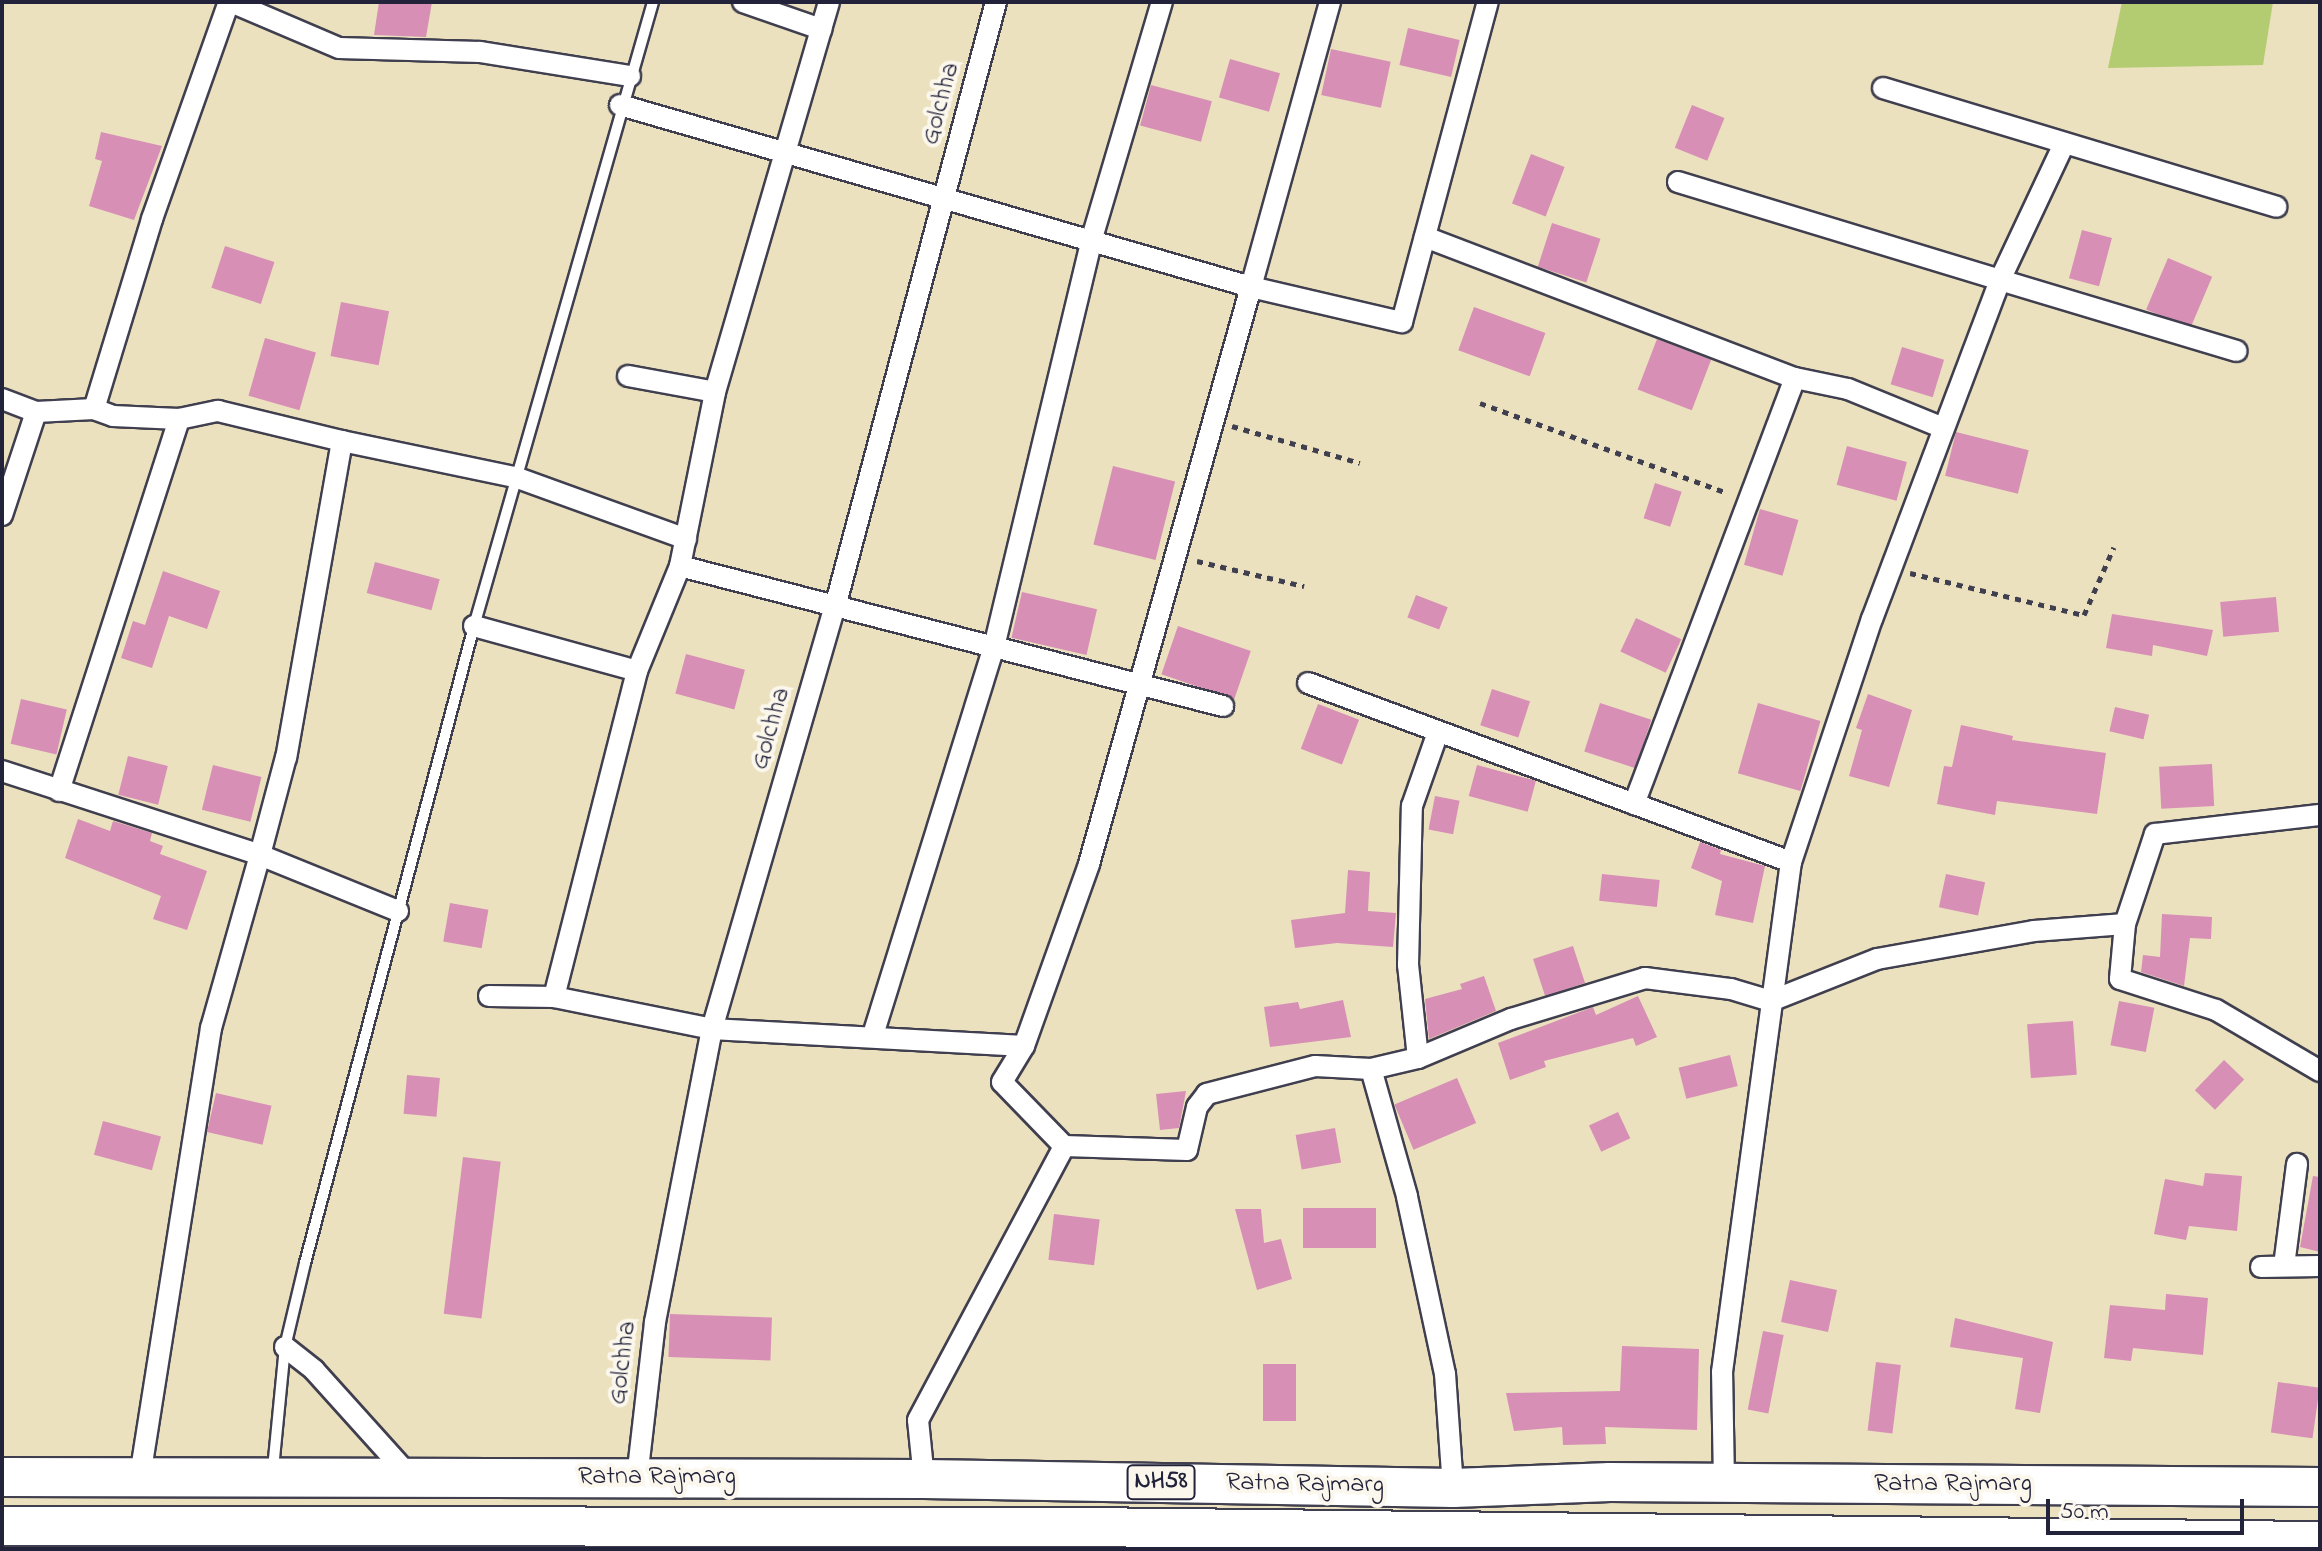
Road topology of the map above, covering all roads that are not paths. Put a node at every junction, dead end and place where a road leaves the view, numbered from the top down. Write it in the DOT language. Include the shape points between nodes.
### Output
graph roads {
  1 [pos="230,2"];
  2 [pos="653,2"];
  3 [pos="743,2"];
  4 [pos="829,2"];
  5 [pos="996,2"];
  6 [pos="1162,2"];
  7 [pos="1330,2"];
  8 [pos="1488,2"];
  9 [pos="821,29"];
  10 [pos="630,76"];
  11 [pos="1883,88"];
  12 [pos="620,105"];
  13 [pos="2064,144"];
  14 [pos="786,152"];
  15 [pos="1678,182"];
  16 [pos="942,201"];
  17 [pos="2276,207"];
  18 [pos="1425,237"];
  19 [pos="1092,238"];
  20 [pos="2000,280"];
  21 [pos="1251,287"];
  22 [pos="2237,351"];
  23 [pos="628,376"];
  24 [pos="1795,378"];
  25 [pos="715,392"];
  26 [pos="2,399"];
  27 [pos="94,409"];
  28 [pos="36,412"];
  29 [pos="179,419"];
  30 [pos="1943,428"];
  31 [pos="342,441"];
  32 [pos="515,477"];
  33 [pos="2,515"];
  34 [pos="686,539"];
  35 [pos="680,566"];
  36 [pos="835,607"];
  37 [pos="474,626"];
  38 [pos="994,647"];
  39 [pos="637,671"];
  40 [pos="1308,683"];
  41 [pos="1141,689"];
  42 [pos="1223,706"];
  43 [pos="1438,732"];
  44 [pos="2,771"];
  45 [pos="59,791"];
  46 [pos="1634,804"];
  47 [pos="2320,815"];
  48 [pos="260,855"];
  49 [pos="1791,862"];
  50 [pos="398,911"];
  51 [pos="2125,924"];
  52 [pos="489,996"];
  53 [pos="554,997"];
  54 [pos="1771,1001"];
  55 [pos="712,1029"];
  56 [pos="873,1035"];
  57 [pos="1024,1046"];
  58 [pos="1418,1058"];
  59 [pos="1371,1069"];
  60 [pos="2320,1071"];
  61 [pos="1064,1146"];
  62 [pos="2297,1164"];
  63 [pos="2284,1266"];
  64 [pos="2320,1266"];
  65 [pos="2261,1267"];
  66 [pos="285,1347"];
  67 [pos="2,1477"];
  68 [pos="140,1478"];
  69 [pos="637,1478"];
  70 [pos="272,1479"];
  71 [pos="412,1479"];
  72 [pos="924,1479"];
  73 [pos="1724,1483"];
  74 [pos="2320,1487"];
  75 [pos="1453,1488"];
  76 [pos="2,1526"];
  77 [pos="258,1538"];
  78 [pos="408,1538"];
  79 [pos="1078,1538"];
  80 [pos="1324,1540"];
  81 [pos="2320,1541"];
  82 [pos="1586,1542"];
  83 [pos="1905,1543"];
  1 -- 10 [label="street" via="339,48 480,52"];
  1 -- 27 [label="street" via="152,219"];
  2 -- 10 [label="lane"];
  3 -- 9 [label="street"];
  4 -- 9 [label="street"];
  5 -- 16 [label="street, Golchha"];
  6 -- 19 [label="street"];
  7 -- 21 [label="street"];
  8 -- 18 [label="street"];
  9 -- 14 [label="street"];
  10 -- 12 [label="lane"];
  11 -- 13 [label="street"];
  12 -- 14 [label="street"];
  12 -- 32 [label="lane"];
  13 -- 17 [label="street"];
  13 -- 20 [label="street"];
  14 -- 16 [label="street"];
  14 -- 25 [label="street"];
  15 -- 20 [label="street"];
  16 -- 19 [label="street"];
  16 -- 36 [label="street, Golchha"];
  18 -- 21 [label="street" via="1402,322"];
  18 -- 24 [label="street"];
  19 -- 21 [label="street"];
  19 -- 38 [label="street"];
  20 -- 22 [label="street"];
  20 -- 30 [label="street"];
  21 -- 41 [label="street" via="1173,555"];
  23 -- 25 [label="street"];
  24 -- 30 [label="street" via="1848,389"];
  24 -- 46 [label="street"];
  25 -- 34 [label="street"];
  26 -- 28 [label="street"];
  27 -- 28 [label="street"];
  27 -- 29 [label="street" via="113,416"];
  28 -- 33 [label="street"];
  29 -- 31 [label="street" via="218,411"];
  29 -- 45 [label="street"];
  30 -- 49 [label="street"];
  31 -- 32 [label="street"];
  31 -- 48 [label="street" via="286,757"];
  32 -- 34 [label="street"];
  32 -- 37 [label="lane"];
  34 -- 35 [label="street"];
  35 -- 36 [label="street"];
  35 -- 39 [label="street"];
  36 -- 38 [label="street"];
  36 -- 55 [label="street, Golchha"];
  37 -- 39 [label="street"];
  37 -- 50 [label="lane"];
  38 -- 41 [label="street"];
  38 -- 56 [label="street"];
  39 -- 53 [label="street"];
  40 -- 43 [label="street"];
  41 -- 42 [label="street"];
  41 -- 57 [label="street" via="1089,864"];
  43 -- 46 [label="street"];
  43 -- 58 [label="street" via="1412,806 1408,965"];
  44 -- 45 [label="street"];
  45 -- 48 [label="street"];
  46 -- 49 [label="street"];
  47 -- 51 [label="street" via="2155,834"];
  48 -- 50 [label="street"];
  48 -- 68 [label="street" via="211,1028"];
  49 -- 54 [label="street"];
  50 -- 66 [label="lane"];
  51 -- 54 [label="street" via="2034,931 1877,959"];
  51 -- 60 [label="street" via="2120,979 2216,1010"];
  52 -- 53 [label="street"];
  53 -- 55 [label="street"];
  54 -- 58 [label="street" via="1731,989 1645,978 1511,1019"];
  54 -- 73 [label="street" via="1722,1372"];
  55 -- 56 [label="street"];
  55 -- 69 [label="street, Golchha" via="655,1322"];
  56 -- 57 [label="street"];
  57 -- 61 [label="street" via="1002,1082"];
  58 -- 59 [label="street"];
  59 -- 61 [label="street" via="1315,1066 1207,1094 1197,1107 1187,1150"];
  59 -- 75 [label="street" via="1407,1196 1445,1374"];
  61 -- 72 [label="street" via="918,1420"];
  62 -- 63 [label="street"];
  63 -- 64 [label="street"];
  63 -- 65 [label="street"];
  66 -- 70 [label="lane"];
  66 -- 71 [label="street" via="314,1370"];
  67 -- 68 [label="highway, Ratna Rajmarg / NH58"];
  68 -- 70 [label="highway, Ratna Rajmarg / NH58"];
  69 -- 71 [label="highway, Ratna Rajmarg / NH58"];
  69 -- 72 [label="highway, Ratna Rajmarg / NH58"];
  70 -- 71 [label="highway, Ratna Rajmarg / NH58"];
  72 -- 75 [label="highway, Ratna Rajmarg / NH58"];
  73 -- 74 [label="highway, Ratna Rajmarg / NH58"];
  73 -- 75 [label="highway, Ratna Rajmarg / NH58"];
  76 -- 77 [label="highway, Ratna Rajmarg / NH58"];
  77 -- 78 [label="highway, Ratna Rajmarg / NH58"];
  78 -- 79 [label="highway, Ratna Rajmarg / NH58"];
  79 -- 80 [label="highway, Ratna Rajmarg / NH58"];
  80 -- 82 [label="highway, Ratna Rajmarg / NH58"];
  81 -- 83 [label="highway, Ratna Rajmarg / NH58"];
  82 -- 83 [label="highway, Ratna Rajmarg / NH58"];
}
